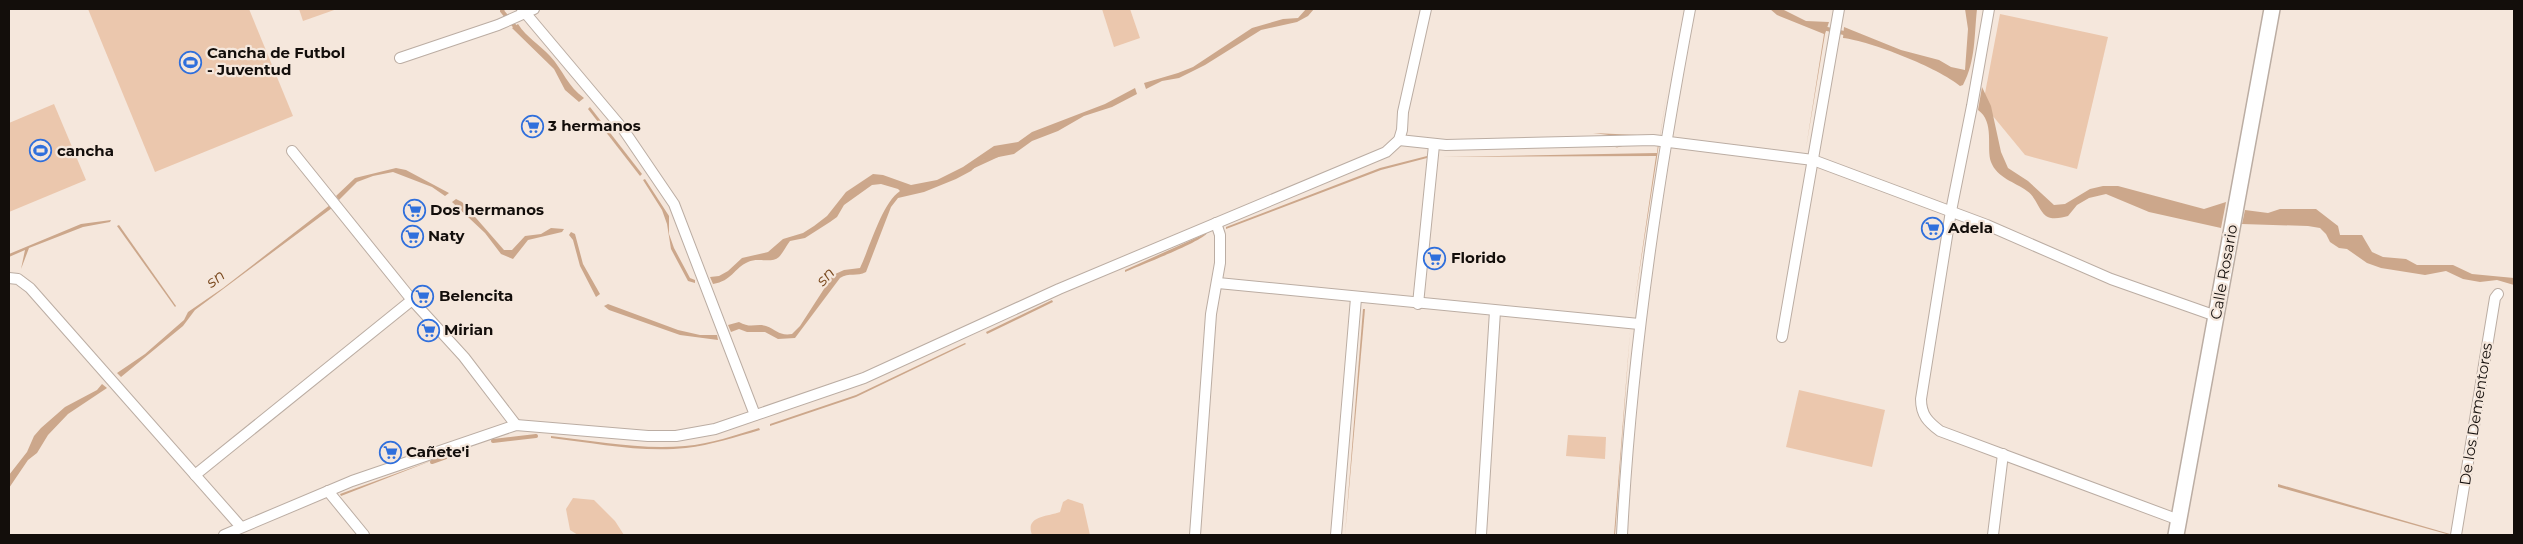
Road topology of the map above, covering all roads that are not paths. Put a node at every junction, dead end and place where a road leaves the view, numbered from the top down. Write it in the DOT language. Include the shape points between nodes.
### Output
graph roads {
  1 [pos="1426,9"];
  2 [pos="1690,9"];
  3 [pos="1838,9"];
  4 [pos="1989,9"];
  5 [pos="2272,9"];
  6 [pos="524,11"];
  7 [pos="400,58"];
  8 [pos="1399,140"];
  9 [pos="1666,141"];
  10 [pos="1434,144"];
  11 [pos="292,151"];
  12 [pos="1813,160"];
  13 [pos="1950,211"];
  14 [pos="1216,223"];
  15 [pos="9,278"];
  16 [pos="1218,283"];
  17 [pos="2498,294"];
  18 [pos="1356,298"];
  19 [pos="412,300"];
  20 [pos="1418,304"];
  21 [pos="1495,311"];
  22 [pos="2216,316"];
  23 [pos="1639,324"];
  24 [pos="1782,337"];
  25 [pos="755,415"];
  26 [pos="516,425"];
  27 [pos="2003,454"];
  28 [pos="195,475"];
  29 [pos="328,491"];
  30 [pos="241,527"];
  31 [pos="2178,528"];
  32 [pos="224,535"];
  33 [pos="364,535"];
  34 [pos="1194,535"];
  35 [pos="1336,535"];
  36 [pos="1481,535"];
  37 [pos="1622,535"];
  38 [pos="1993,535"];
  39 [pos="2456,535"];
  1 -- 8 [label="street"];
  2 -- 9 [label="street"];
  3 -- 12 [label="street"];
  4 -- 13 [label="street"];
  5 -- 22 [label="main road, Calle Rosario"];
  6 -- 7 [label="street" via="498,25"];
  6 -- 25 [label="street" via="623,130 674,204"];
  8 -- 10 [label="street"];
  8 -- 14 [label="street" via="1386,152"];
  9 -- 10 [label="street"];
  9 -- 12 [label="street"];
  9 -- 23 [label="street"];
  10 -- 20 [label="street"];
  11 -- 19 [label="street"];
  12 -- 13 [label="street"];
  12 -- 24 [label="street"];
  13 -- 22 [label="street" via="2111,279"];
  13 -- 27 [label="street" via="1921,398 1923,414 1940,431"];
  14 -- 16 [label="street" via="1221,244"];
  14 -- 25 [label="street" via="1059,289 864,378"];
  15 -- 28 [label="street" via="18,279 30,288"];
  16 -- 18 [label="street"];
  16 -- 34 [label="street" via="1211,314"];
  17 -- 39 [label="street, De los Dementores"];
  18 -- 20 [label="street"];
  18 -- 35 [label="street"];
  19 -- 26 [label="street" via="464,357"];
  19 -- 28 [label="street"];
  20 -- 21 [label="street"];
  21 -- 23 [label="street"];
  21 -- 36 [label="street"];
  22 -- 31 [label="main road, Calle Rosario"];
  23 -- 37 [label="street"];
  25 -- 26 [label="street" via="716,429 676,436"];
  26 -- 29 [label="street"];
  27 -- 31 [label="street"];
  27 -- 38 [label="street"];
  28 -- 30 [label="street"];
  29 -- 30 [label="street"];
  29 -- 33 [label="street"];
  30 -- 32 [label="street"];
}
